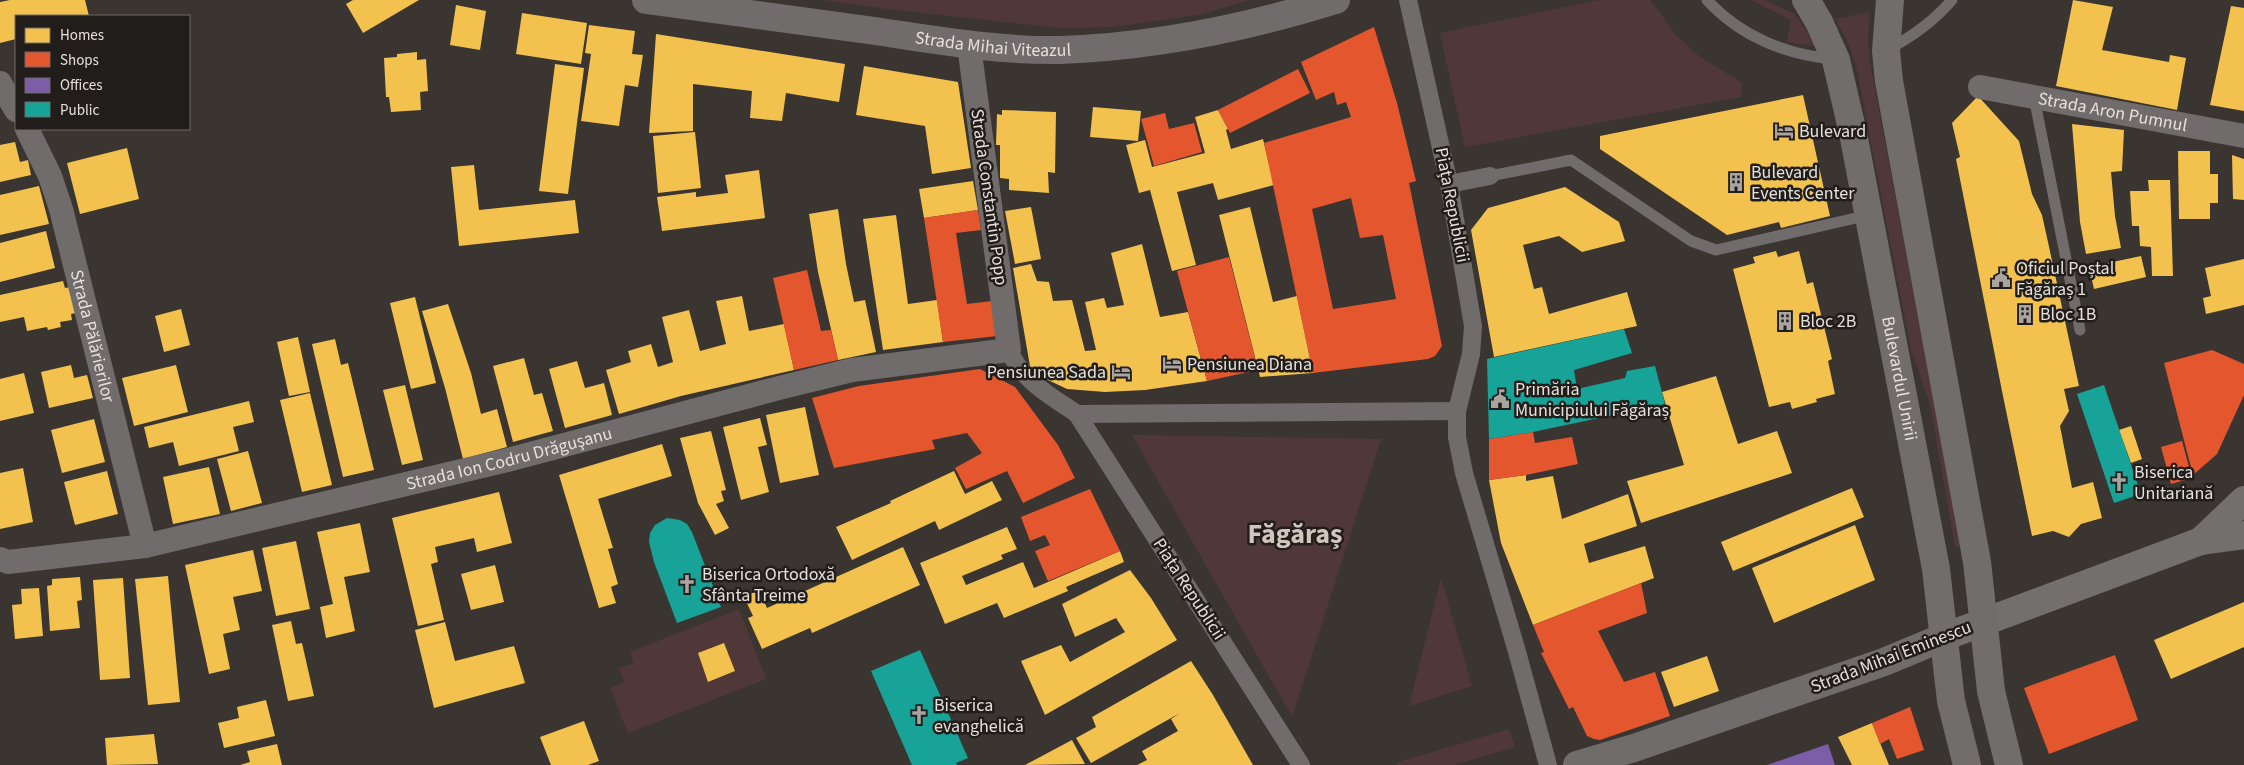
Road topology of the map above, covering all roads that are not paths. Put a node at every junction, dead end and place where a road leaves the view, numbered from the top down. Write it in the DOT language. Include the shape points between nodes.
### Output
graph roads {
  1 [pos="646,0"];
  2 [pos="1336,0"];
  3 [pos="1408,0"];
  4 [pos="1707,0"];
  5 [pos="1806,0"];
  6 [pos="1890,0"];
  7 [pos="1952,0"];
  8 [pos="968,45"];
  9 [pos="1886,51"];
  10 [pos="1836,60"];
  11 [pos="0,83"];
  12 [pos="1980,87"];
  13 [pos="2034,97"];
  14 [pos="15,108"];
  15 [pos="27,130"];
  16 [pos="2244,136"];
  17 [pos="1490,176"];
  18 [pos="1449,184"];
  19 [pos="1870,215"];
  20 [pos="2080,330"];
  21 [pos="1010,350"];
  22 [pos="1457,411"];
  23 [pos="1077,414"];
  24 [pos="2244,500"];
  25 [pos="2244,535"];
  26 [pos="2201,541"];
  27 [pos="145,546"];
  28 [pos="4,561"];
  29 [pos="1984,622"];
  30 [pos="1944,637"];
  31 [pos="1301,765"];
  32 [pos="1548,765"];
  33 [pos="1577,765"];
  34 [pos="1967,765"];
  35 [pos="2009,765"];
  1 -- 8 [label="street, Strada Mihai Viteazul"];
  2 -- 8 [label="street, Strada Mihai Viteazul" via="1245,26 1137,45 1057,50"];
  3 -- 18 [label="street, Piața Republicii"];
  4 -- 10 [label="lane" via="1734,25 1758,39 1800,55"];
  5 -- 10 [label="main road, Bulevardul Unirii"];
  6 -- 9 [label="main road"];
  7 -- 9 [label="lane" via="1915,35"];
  8 -- 21 [label="street, Strada Constantin Popp"];
  9 -- 29 [label="main road" via="1977,562"];
  10 -- 19 [label="main road, Bulevardul Unirii"];
  11 -- 14 [label="street"];
  12 -- 13 [label="street, Strada Aron Pumnul"];
  13 -- 16 [label="street, Strada Aron Pumnul"];
  13 -- 20 [label="lane"];
  15 -- 27 [label="street, Strada Pălărierilor" via="50,176 60,209"];
  17 -- 18 [label="street"];
  17 -- 19 [label="lane" via="1571,160 1691,241 1716,250"];
  18 -- 22 [label="street, Piața Republicii" via="1473,326 1472,348"];
  19 -- 30 [label="main road, Bulevardul Unirii" via="1936,569"];
  21 -- 23 [label="street, Piața Republicii" via="1029,379"];
  21 -- 27 [label="street, Strada Ion Codru Drăguşanu" via="852,370 508,460"];
  22 -- 23 [label="street"];
  22 -- 32 [label="street, Piața Republicii" via="1457,437 1464,473"];
  23 -- 31 [label="street, Piața Republicii"];
  24 -- 26 [label="main road, Strada Mihai Eminescu"];
  25 -- 26 [label="main road, Strada Mihai Eminescu"];
  26 -- 29 [label="main road, Strada Mihai Eminescu"];
  27 -- 28 [label="street, Strada Ion Codru Drăguşanu"];
  29 -- 30 [label="main road, Strada Mihai Eminescu"];
  29 -- 35 [label="main road" via="1991,691"];
  30 -- 33 [label="street, Strada Mihai Eminescu" via="1876,665"];
  30 -- 34 [label="main road, Bulevardul Unirii" via="1951,702"];
}
